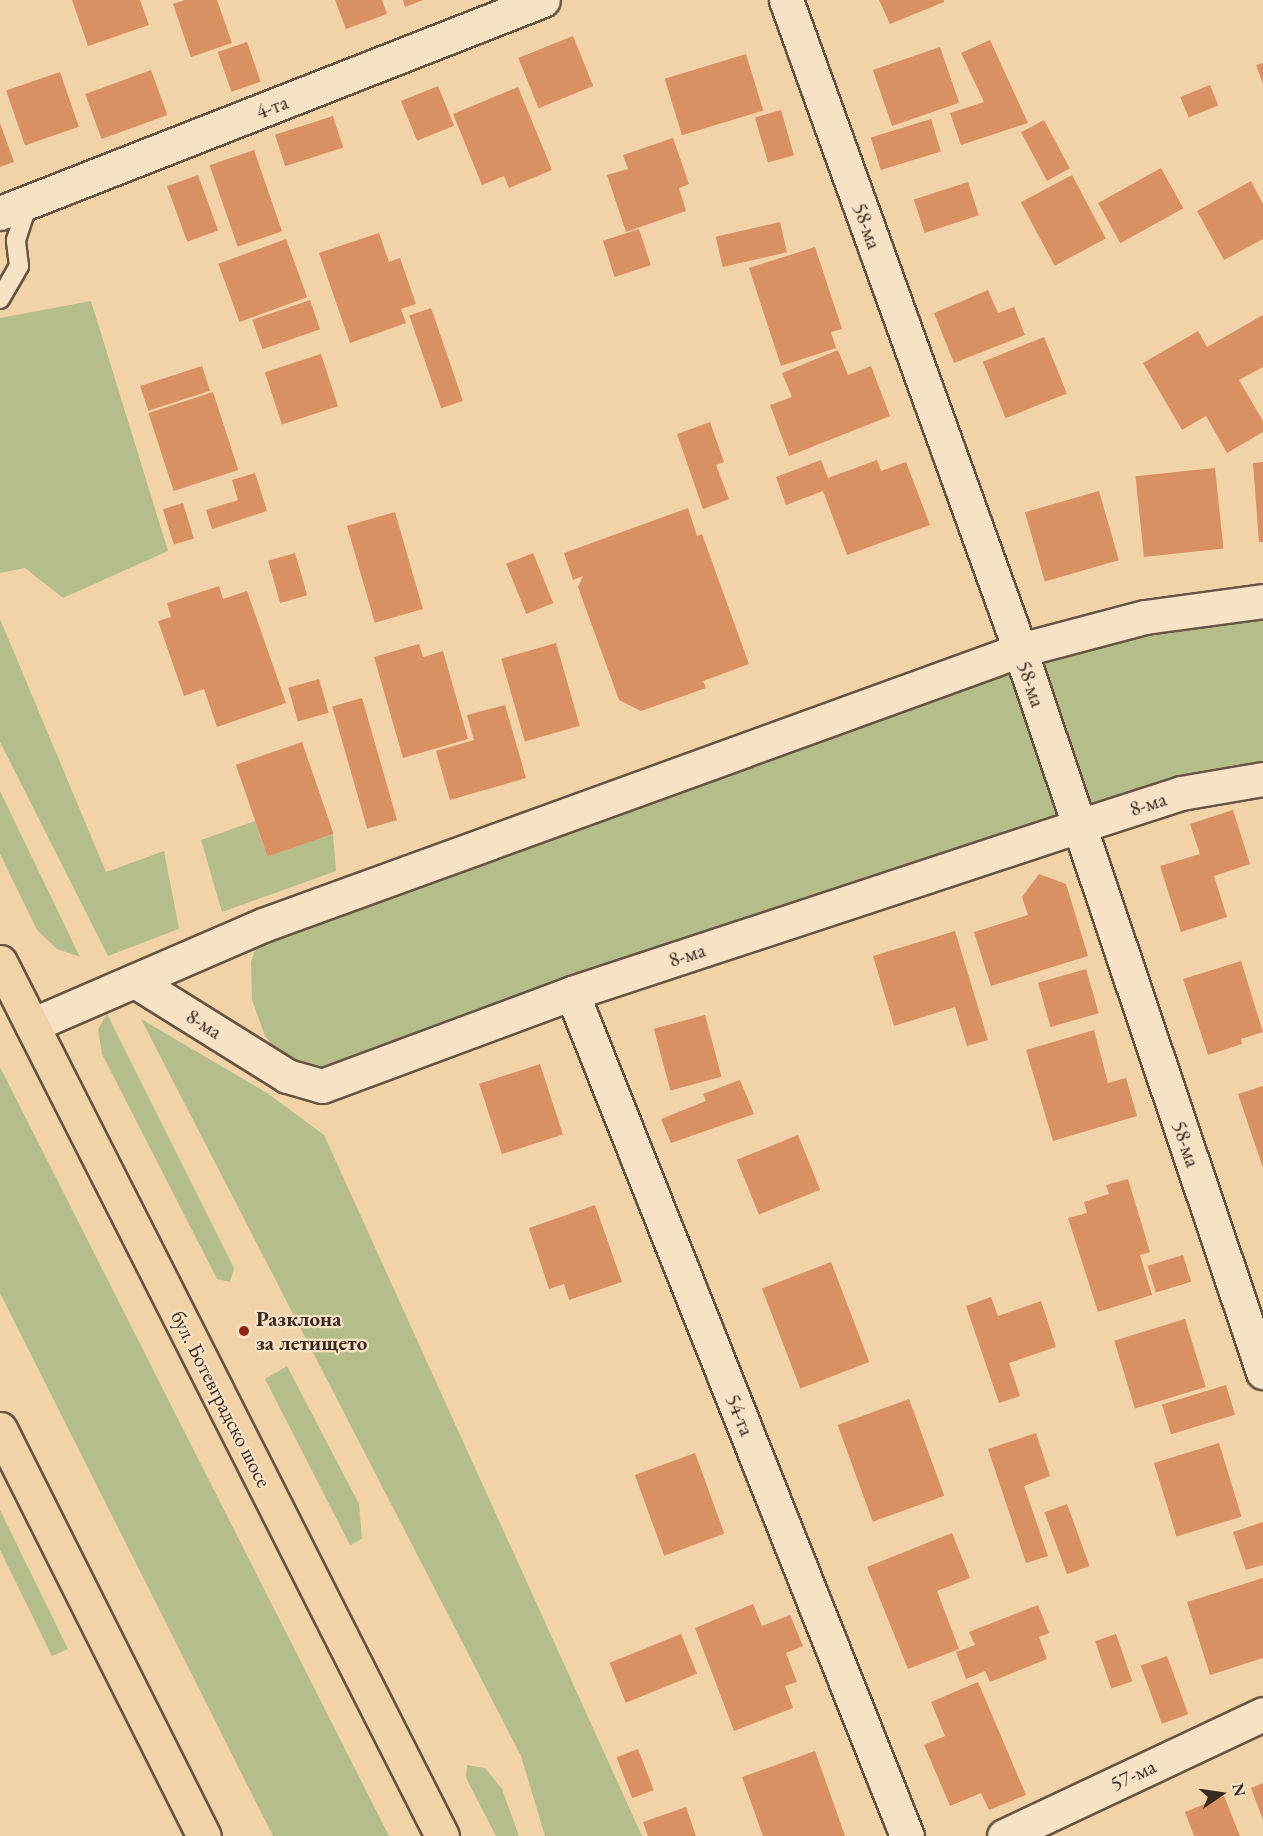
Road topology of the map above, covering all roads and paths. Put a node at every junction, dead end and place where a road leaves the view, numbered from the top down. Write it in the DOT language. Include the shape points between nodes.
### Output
graph roads {
  1 [pos="543,0"];
  2 [pos="786,0"];
  3 [pos="14,208"];
  4 [pos="0,299"];
  5 [pos="1263,600"];
  6 [pos="1020,650"];
  7 [pos="1263,779"];
  8 [pos="1079,826"];
  9 [pos="0,962"];
  10 [pos="135,981"];
  11 [pos="572,993"];
  12 [pos="32,1025"];
  13 [pos="1263,1372"];
  14 [pos="0,1429"];
  15 [pos="10,1460"];
  16 [pos="1263,1714"];
  17 [pos="204,1836"];
  18 [pos="442,1836"];
  19 [pos="907,1836"];
  20 [pos="1004,1836"];
  1 -- 3 [label="street, 4-та"];
  2 -- 6 [label="street, 58-ма"];
  3 -- 4 [label="lane" via="19,266"];
  5 -- 6 [label="street" via="1145,617"];
  6 -- 8 [label="street, 58-ма"];
  6 -- 10 [label="street" via="263,926"];
  7 -- 8 [label="street, 8-ма" via="1181,793"];
  8 -- 11 [label="street, 8-ма"];
  8 -- 13 [label="street, 58-ма"];
  9 -- 12 [label="main road, бул. Ботевградско шосе"];
  10 -- 11 [label="street, 8-ма" via="287,1076 322,1086"];
  10 -- 12 [label="street"];
  11 -- 19 [label="street, 54-та"];
  12 -- 18 [label="main road, бул. Ботевградско шосе"];
  14 -- 15 [label="main road"];
  15 -- 17 [label="main road"];
  16 -- 20 [label="street, 57-ма"];
}
